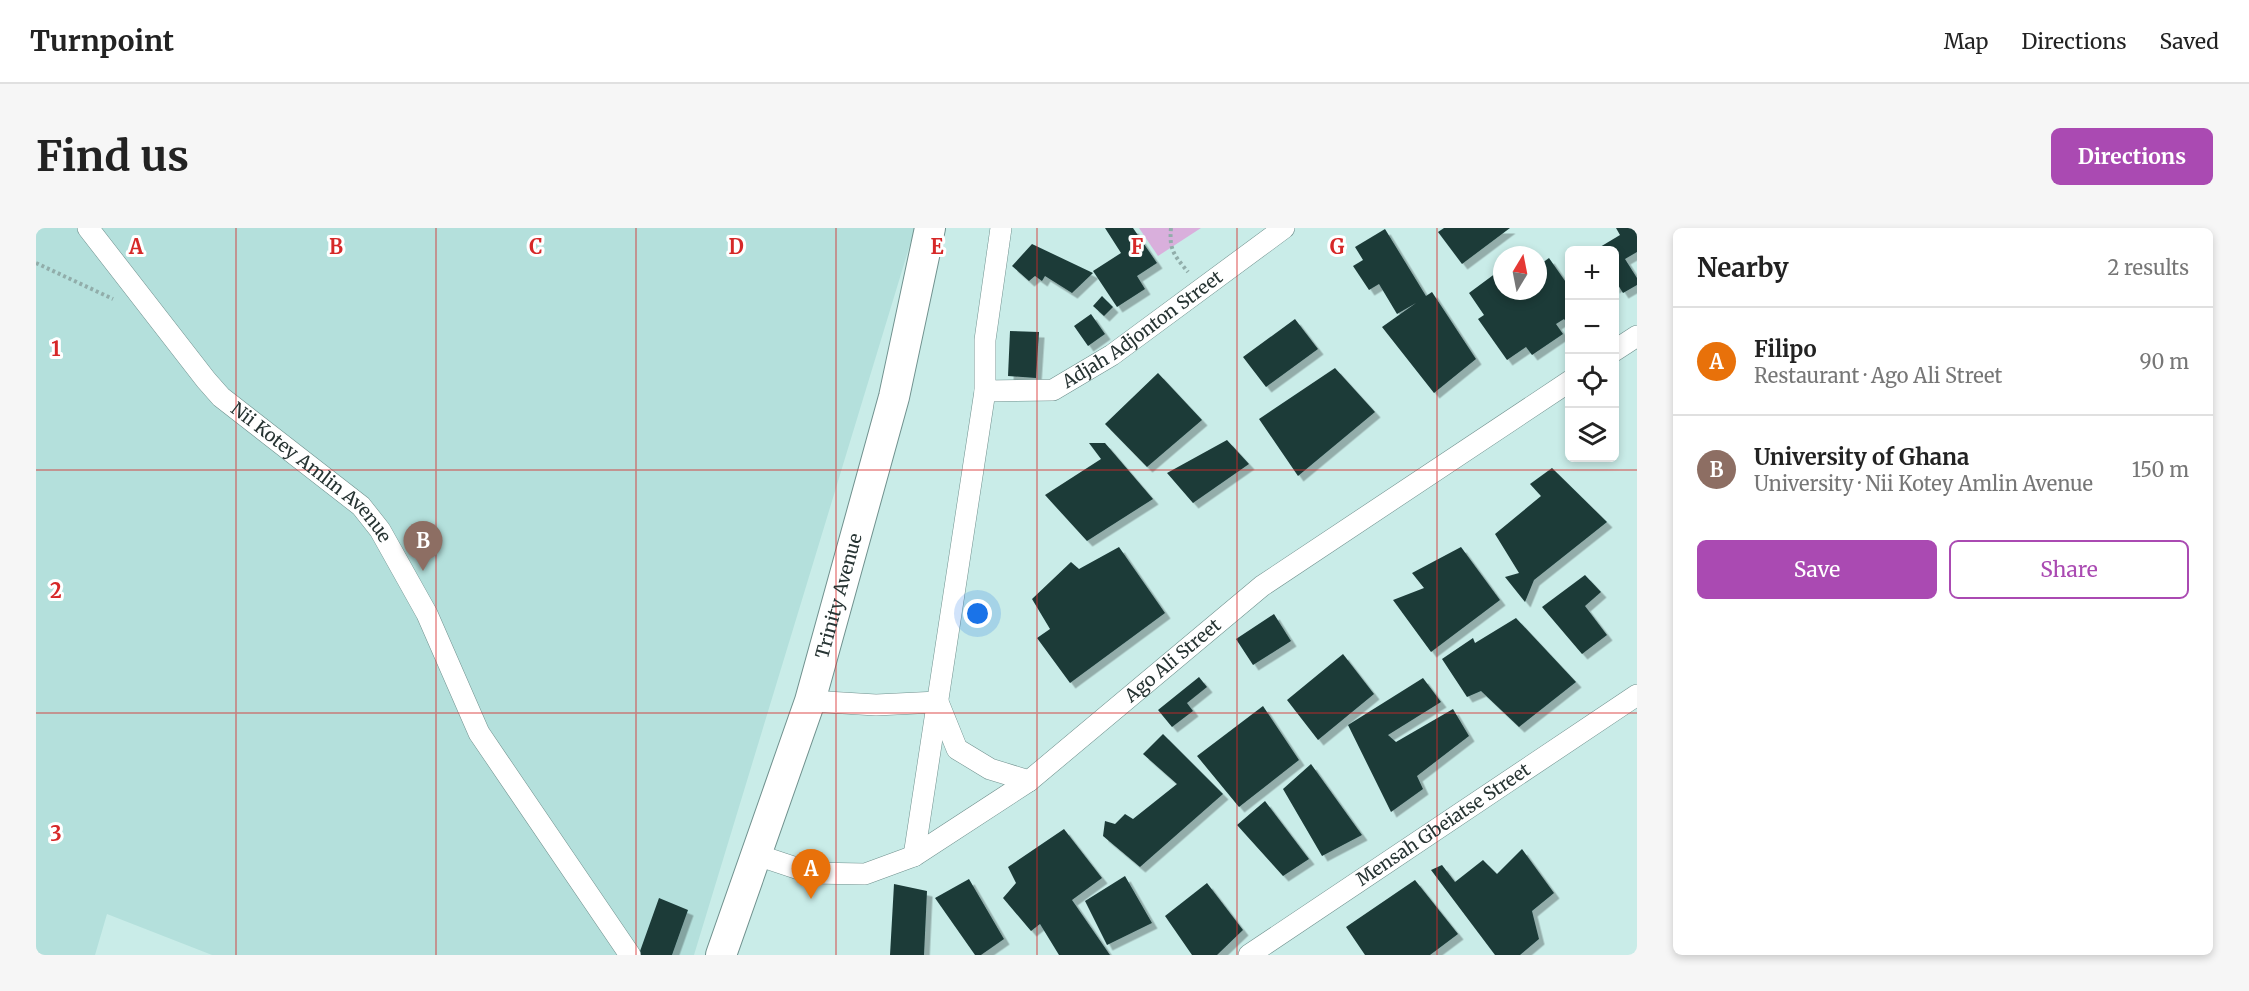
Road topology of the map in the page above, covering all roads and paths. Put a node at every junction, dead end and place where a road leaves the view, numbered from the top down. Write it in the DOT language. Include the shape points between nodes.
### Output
graph roads {
  1 [pos="88,228"];
  2 [pos="930,228"];
  3 [pos="1001,228"];
  4 [pos="1171,228"];
  5 [pos="1284,228"];
  6 [pos="36,263"];
  7 [pos="1200,288"];
  8 [pos="120,303"];
  9 [pos="1637,336"];
  10 [pos="1619,348"];
  11 [pos="1565,384"];
  12 [pos="985,391"];
  13 [pos="1637,695"];
  14 [pos="810,701"];
  15 [pos="938,702"];
  16 [pos="1029,781"];
  17 [pos="757,855"];
  18 [pos="914,856"];
  19 [pos="630,955"];
  20 [pos="721,955"];
  21 [pos="1249,955"];
  1 -- 19 [label="street, Nii Kotey Amlin Avenue" via="221,397 334,483 361,506 380,530 427,614 479,733"];
  2 -- 14 [label="street, Trinity Avenue" via="894,397"];
  3 -- 12 [label="street" via="985,340"];
  4 -- 7 [label="path" via="1172,252"];
  5 -- 7 [label="street, Adjah Adjonton Street"];
  6 -- 8 [label="path"];
  7 -- 12 [label="street, Adjah Adjonton Street" via="1112,355 1053,390"];
  9 -- 10 [label="street"];
  11 -- 16 [label="street, Ago Ali Street" via="1262,586"];
  12 -- 15 [label="street"];
  13 -- 21 [label="street, Mensah Gbeiatse Street"];
  14 -- 15 [label="street" via="876,705"];
  14 -- 17 [label="street, Trinity Avenue"];
  15 -- 16 [label="street" via="957,749 990,769"];
  15 -- 18 [label="street"];
  16 -- 18 [label="street, Ago Ali Street"];
  17 -- 18 [label="street, Ago Ali Street" via="811,873 865,874"];
  17 -- 20 [label="street, Trinity Avenue"];
}
